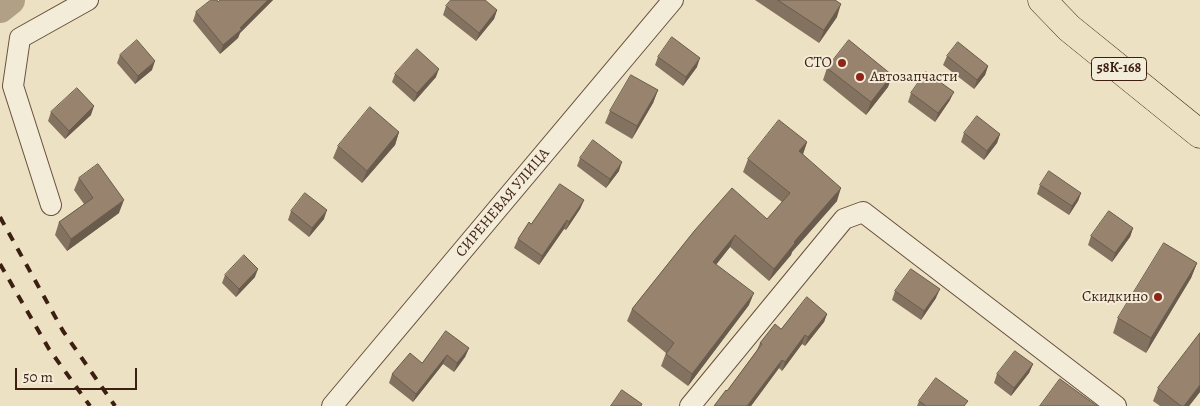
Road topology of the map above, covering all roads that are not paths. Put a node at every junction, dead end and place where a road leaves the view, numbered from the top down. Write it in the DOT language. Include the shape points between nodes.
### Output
graph roads {
  1 [pos="88,0"];
  2 [pos="673,0"];
  3 [pos="1042,0"];
  4 [pos="1200,134"];
  5 [pos="51,205"];
  6 [pos="332,406"];
  7 [pos="690,406"];
  8 [pos="1116,406"];
  1 -- 5 [label="street" via="20,38 13,86"];
  2 -- 6 [label="street, СИРЕНЕВАЯ УЛИЦА"];
  3 -- 4 [label="main road, 58К-168" via="1070,28"];
  7 -- 8 [label="street" via="844,219 863,212"];
}
